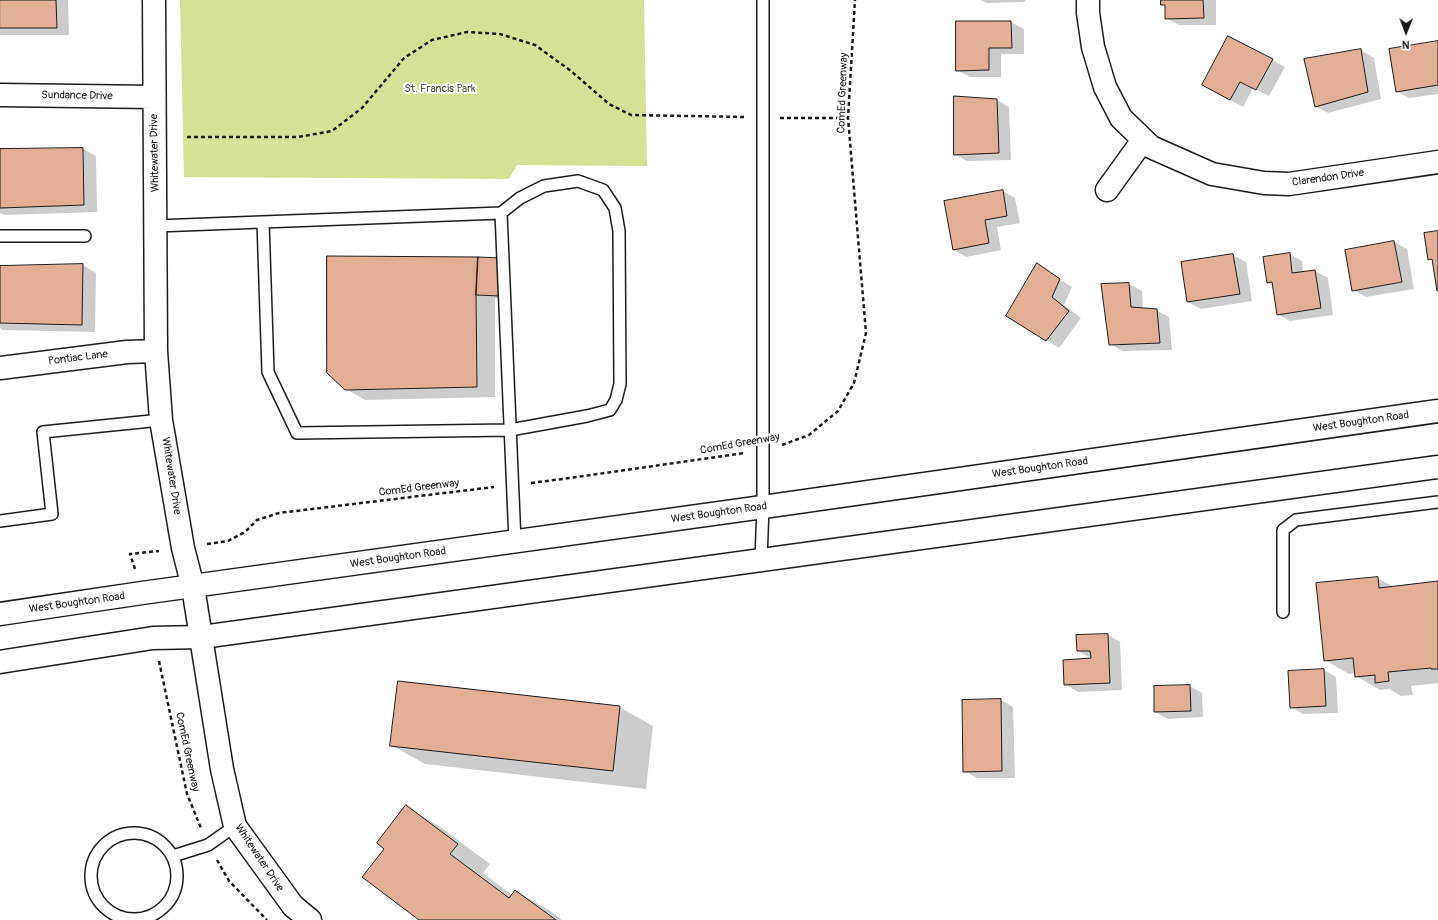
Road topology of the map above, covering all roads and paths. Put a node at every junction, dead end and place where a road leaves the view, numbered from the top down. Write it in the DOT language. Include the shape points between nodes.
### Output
graph roads {
  1 [pos="154,0"];
  2 [pos="764,0"];
  3 [pos="855,0"];
  4 [pos="1088,0"];
  5 [pos="0,95"];
  6 [pos="154,97"];
  7 [pos="764,118"];
  8 [pos="848,118"];
  9 [pos="188,137"];
  10 [pos="1147,144"];
  11 [pos="1438,162"];
  12 [pos="1107,190"];
  13 [pos="500,213"];
  14 [pos="263,222"];
  15 [pos="156,226"];
  16 [pos="0,236"];
  17 [pos="85,236"];
  18 [pos="156,351"];
  19 [pos="0,368"];
  20 [pos="1438,411"];
  21 [pos="161,420"];
  22 [pos="510,430"];
  23 [pos="762,450"];
  24 [pos="1438,467"];
  25 [pos="513,484"];
  26 [pos="1438,502"];
  27 [pos="763,507"];
  28 [pos="0,521"];
  29 [pos="228,541"];
  30 [pos="515,542"];
  31 [pos="762,560"];
  32 [pos="193,587"];
  33 [pos="1283,612"];
  34 [pos="0,614"];
  35 [pos="202,637"];
  36 [pos="0,662"];
  37 [pos="164,682"];
  38 [pos="235,826"];
  39 [pos="208,845"];
  40 [pos="173,856"];
  41 [pos="267,920"];
  42 [pos="310,920"];
  1 -- 6 [label="main road, Whitewater Drive"];
  2 -- 7 [label="lane"];
  3 -- 8 [label="path, ComEd Greenway"];
  4 -- 10 [label="main road, Clarendon Drive" via="1093,47 1105,87 1121,118"];
  5 -- 6 [label="main road, Sundance Drive"];
  6 -- 15 [label="main road, Whitewater Drive"];
  7 -- 8 [label="path"];
  7 -- 9 [label="path" via="631,116 609,104 571,71 535,45 500,34 467,32 432,40 404,58 362,108 332,131 298,138"];
  7 -- 23 [label="lane"];
  8 -- 23 [label="path, ComEd Greenway" via="866,333 854,383 838,410 809,435"];
  10 -- 11 [label="main road, Clarendon Drive" via="1212,174 1270,183 1289,184"];
  10 -- 12 [label="main road"];
  13 -- 14 [label="lane"];
  13 -- 22 [label="lane"];
  13 -- 22 [label="lane" via="520,198 544,186 578,181 603,190 615,208 619,231 620,384 613,405 610,410 587,416"];
  14 -- 15 [label="lane"];
  14 -- 22 [label="lane" via="268,372 297,433"];
  15 -- 18 [label="main road, Whitewater Drive"];
  16 -- 17 [label="lane"];
  18 -- 19 [label="main road, Pontiac Lane" via="127,352"];
  18 -- 21 [label="main road, Whitewater Drive"];
  20 -- 27 [label="main road, West Boughton Road"];
  21 -- 28 [label="lane" via="43,432 52,514"];
  21 -- 32 [label="main road, Whitewater Drive" via="182,548"];
  22 -- 25 [label="lane"];
  23 -- 25 [label="path, ComEd Greenway"];
  23 -- 27 [label="lane"];
  24 -- 31 [label="main road"];
  25 -- 29 [label="path, ComEd Greenway" via="279,513 257,520 245,532"];
  25 -- 30 [label="lane"];
  26 -- 33 [label="lane" via="1296,520 1283,530"];
  27 -- 30 [label="main road, West Boughton Road"];
  27 -- 31 [label="lane"];
  30 -- 32 [label="main road, West Boughton Road"];
  31 -- 35 [label="main road"];
  32 -- 34 [label="main road, West Boughton Road"];
  32 -- 35 [label="main road, Whitewater Drive"];
  35 -- 36 [label="main road" via="153,638"];
  35 -- 38 [label="main road, Whitewater Drive" via="222,769"];
  37 -- 39 [label="path, ComEd Greenway" via="187,794"];
  38 -- 39 [label="lane"];
  38 -- 42 [label="main road, Whitewater Drive" via="293,906"];
  39 -- 40 [label="lane"];
  39 -- 41 [label="path, ComEd Greenway" via="229,880"];
  40 -- 40 [label="lane" via="178,869 177,884 172,898 163,909 150,916 136,919 122,917 108,910 98,900 92,887 92,866 101,848 112,838 125,833 139,832 153,836 165,844"];
}
